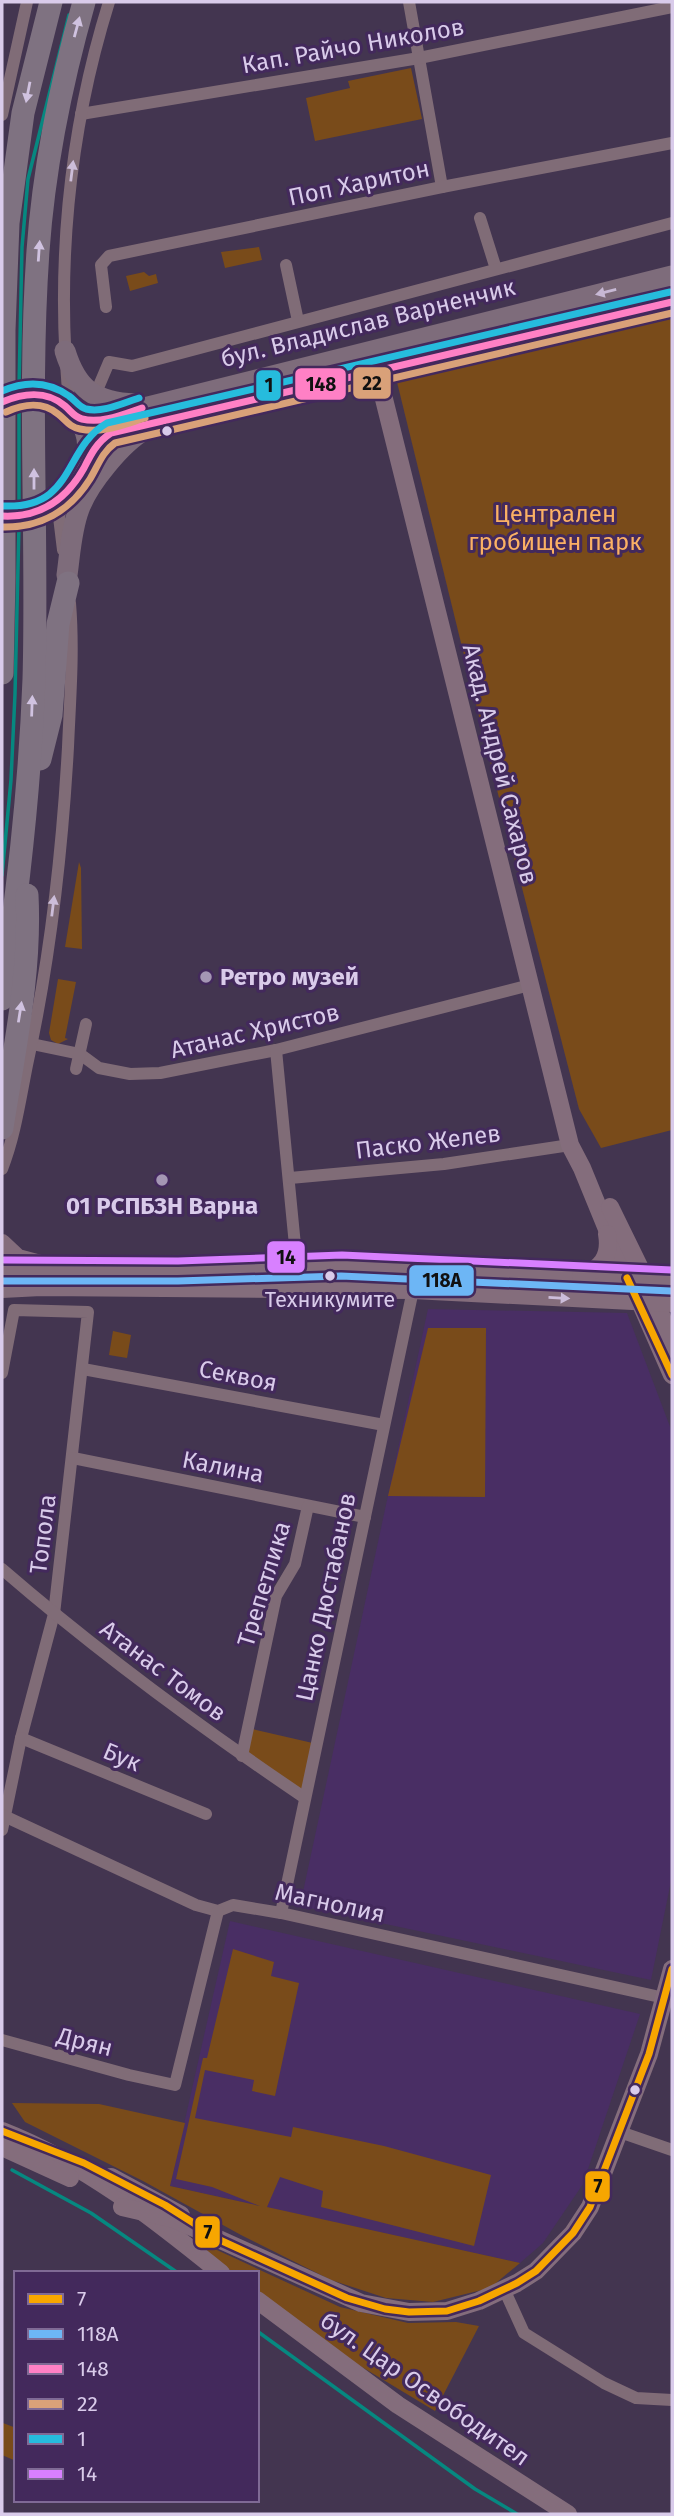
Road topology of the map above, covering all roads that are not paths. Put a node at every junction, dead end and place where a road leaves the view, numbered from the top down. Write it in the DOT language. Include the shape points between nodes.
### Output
graph roads {
  1 [pos="27,2"];
  2 [pos="51,2"];
  3 [pos="84,2"];
  4 [pos="109,2"];
  5 [pos="409,2"];
  6 [pos="672,8"];
  7 [pos="419,58"];
  8 [pos="2,114"];
  9 [pos="82,114"];
  10 [pos="672,143"];
  11 [pos="443,187"];
  12 [pos="480,218"];
  13 [pos="672,223"];
  14 [pos="286,265"];
  15 [pos="496,270"];
  16 [pos="672,275"];
  17 [pos="672,302"];
  18 [pos="106,307"];
  19 [pos="298,321"];
  20 [pos="65,351"];
  21 [pos="377,371"];
  22 [pos="99,388"];
  23 [pos="2,402"];
  24 [pos="67,409"];
  25 [pos="158,413"];
  26 [pos="87,459"];
  27 [pos="59,499"];
  28 [pos="2,516"];
  29 [pos="67,579"];
  30 [pos="2,673"];
  31 [pos="25,829"];
  32 [pos="530,985"];
  33 [pos="2,999"];
  34 [pos="86,1024"];
  35 [pos="32,1044"];
  36 [pos="276,1050"];
  37 [pos="80,1054"];
  38 [pos="76,1069"];
  39 [pos="2,1128"];
  40 [pos="570,1145"];
  41 [pos="582,1168"];
  42 [pos="2,1169"];
  43 [pos="289,1178"];
  44 [pos="605,1224"];
  45 [pos="2,1243"];
  46 [pos="297,1266"];
  47 [pos="2,1270"];
  48 [pos="220,1270"];
  49 [pos="82,1272"];
  50 [pos="580,1276"];
  51 [pos="627,1278"];
  52 [pos="646,1279"];
  53 [pos="672,1281"];
  54 [pos="220,1288"];
  55 [pos="2,1289"];
  56 [pos="413,1290"];
  57 [pos="657,1302"];
  58 [pos="672,1347"];
  59 [pos="83,1368"];
  60 [pos="2,1373"];
  61 [pos="672,1375"];
  62 [pos="384,1425"];
  63 [pos="73,1458"];
  64 [pos="308,1506"];
  65 [pos="365,1517"];
  66 [pos="2,1569"];
  67 [pos="54,1614"];
  68 [pos="21,1738"];
  69 [pos="242,1756"];
  70 [pos="305,1798"];
  71 [pos="206,1814"];
  72 [pos="3,1816"];
  73 [pos="2,1830"];
  74 [pos="218,1912"];
  75 [pos="281,1913"];
  76 [pos="672,1969"];
  77 [pos="669,1999"];
  78 [pos="2,2040"];
  79 [pos="2,2131"];
  80 [pos="620,2132"];
  81 [pos="27,2141"];
  82 [pos="2,2147"];
  83 [pos="672,2150"];
  84 [pos="122,2207"];
  85 [pos="146,2212"];
  86 [pos="222,2241"];
  87 [pos="205,2271"];
  88 [pos="219,2271"];
  89 [pos="504,2289"];
  90 [pos="259,2302"];
  91 [pos="259,2311"];
  92 [pos="672,2400"];
  93 [pos="550,2514"];
  94 [pos="568,2514"];
  1 -- 8 [label="street"];
  2 -- 30 [label="highway, one-way" via="23,113 8,223"];
  31 -- 3 [label="highway, one-way" via="34,677 38,249 53,132"];
  4 -- 9 [label="street"];
  5 -- 7 [label="street"];
  6 -- 7 [label="street, Кап. Райчо Николов"];
  7 -- 9 [label="street, Кап. Райчо Николов"];
  7 -- 11 [label="street"];
  20 -- 9 [label="street, one-way" via="67,212"];
  10 -- 11 [label="street, Поп Харитон"];
  11 -- 18 [label="street, Поп Харитон" via="109,256 101,265"];
  12 -- 15 [label="street"];
  13 -- 15 [label="street"];
  14 -- 19 [label="street"];
  15 -- 19 [label="street"];
  16 -- 25 [label="main road, бул. Владислав Варненчик, one-way"];
  17 -- 21 [label="main road, бул. Владислав Варненчик"];
  19 -- 22 [label="street" via="132,366 108,362"];
  20 -- 24 [label="street"];
  20 -- 25 [label="main road" via="75,376 94,396"];
  21 -- 25 [label="main road, бул. Владислав Варненчик"];
  21 -- 32 [label="main road, Акад. Андрей Сахаров"];
  23 -- 24 [label="main road, бул. Владислав Варненчик, bridge" via="30,393 44,394"];
  24 -- 25 [label="main road, бул. Владислав Варненчик" via="98,419"];
  24 -- 26 [label="main road" via="86,433"];
  25 -- 26 [label="main road, бул. Владислав Варненчик" via="105,436"];
  25 -- 29 [label="main road" via="122,446 84,499"];
  26 -- 27 [label="main road, бул. Владислав Варненчик" via="79,477"];
  27 -- 28 [label="main road, bridge" via="39,512"];
  27 -- 29 [label="street"];
  29 -- 31 [label="highway" via="58,624 51,715"];
  35 -- 29 [label="street, one-way" via="48,953 66,779 73,653"];
  31 -- 33 [label="highway"];
  39 -- 31 [label="highway, one-way" via="28,950"];
  32 -- 36 [label="street, Атанас Христов"];
  32 -- 40 [label="main road, Акад. Андрей Сахаров"];
  34 -- 37 [label="street"];
  35 -- 37 [label="street, Атанас Христов"];
  35 -- 42 [label="street"];
  36 -- 37 [label="street, Атанас Христов" via="160,1073 130,1074 99,1068"];
  36 -- 43 [label="street"];
  37 -- 38 [label="street"];
  40 -- 41 [label="main road, Акад. Андрей Сахаров"];
  40 -- 43 [label="street, Паско Желев" via="444,1164"];
  41 -- 44 [label="main road, Акад. Андрей Сахаров"];
  41 -- 52 [label="main road, Акад. Андрей Сахаров" via="600,1188"];
  43 -- 46 [label="street"];
  44 -- 50 [label="main road" via="605,1260"];
  44 -- 51 [label="main road, Акад. Андрей Сахаров"];
  45 -- 49 [label="main road" via="24,1261"];
  46 -- 48 [label="main road"];
  46 -- 50 [label="main road"];
  47 -- 49 [label="main road"];
  48 -- 49 [label="main road"];
  48 -- 54 [label="main road"];
  50 -- 51 [label="main road"];
  51 -- 52 [label="main road"];
  51 -- 57 [label="main road, Акад. Андрей Сахаров"];
  52 -- 53 [label="main road"];
  52 -- 57 [label="main road, Акад. Андрей Сахаров"];
  54 -- 55 [label="main road"];
  54 -- 56 [label="main road"];
  56 -- 57 [label="main road, one-way"];
  56 -- 62 [label="street, Цанко Дюстабанов"];
  57 -- 58 [label="main road, Акад. Андрей Сахаров"];
  57 -- 61 [label="main road, Акад. Андрей Сахаров"];
  59 -- 60 [label="street, Топола" via="88,1312 14,1310"];
  59 -- 62 [label="street, Секвоя"];
  59 -- 63 [label="street, Топола"];
  62 -- 65 [label="street, Цанко Дюстабанов"];
  63 -- 64 [label="street, Калина"];
  63 -- 67 [label="street, Топола"];
  64 -- 65 [label="street, Калина"];
  64 -- 69 [label="street, Трепетлика" via="295,1564 276,1596"];
  65 -- 70 [label="street, Цанко Дюстабанов"];
  66 -- 67 [label="street, Атанас Томов"];
  67 -- 68 [label="street, Топола"];
  67 -- 69 [label="street, Атанас Томов"];
  68 -- 71 [label="street, Бук"];
  68 -- 72 [label="street, Топола"];
  69 -- 70 [label="street, Атанас Томов"];
  70 -- 75 [label="street, Цанко Дюстабанов"];
  72 -- 73 [label="street, Топола"];
  72 -- 74 [label="street, Магнолия"];
  74 -- 75 [label="street, Магнолия" via="233,1905"];
  74 -- 78 [label="street, Дрян" via="175,2085"];
  75 -- 77 [label="street, Магнолия"];
  76 -- 77 [label="main road"];
  77 -- 80 [label="main road"];
  79 -- 81 [label="main road"];
  80 -- 83 [label="street"];
  80 -- 89 [label="main road" via="590,2207 573,2233 536,2271"];
  81 -- 85 [label="main road"];
  81 -- 86 [label="main road" via="96,2169"];
  82 -- 84 [label="main road"];
  84 -- 85 [label="main road"];
  84 -- 87 [label="main road"];
  85 -- 86 [label="main road"];
  85 -- 88 [label="main road"];
  86 -- 89 [label="main road" via="346,2298 385,2309 447,2311"];
  89 -- 92 [label="street" via="524,2333 636,2398"];
  90 -- 94 [label="main road, бул. Цар Освободител" via="398,2405"];
  91 -- 93 [label="main road, бул. Цар Освободител" via="410,2423"];
}
